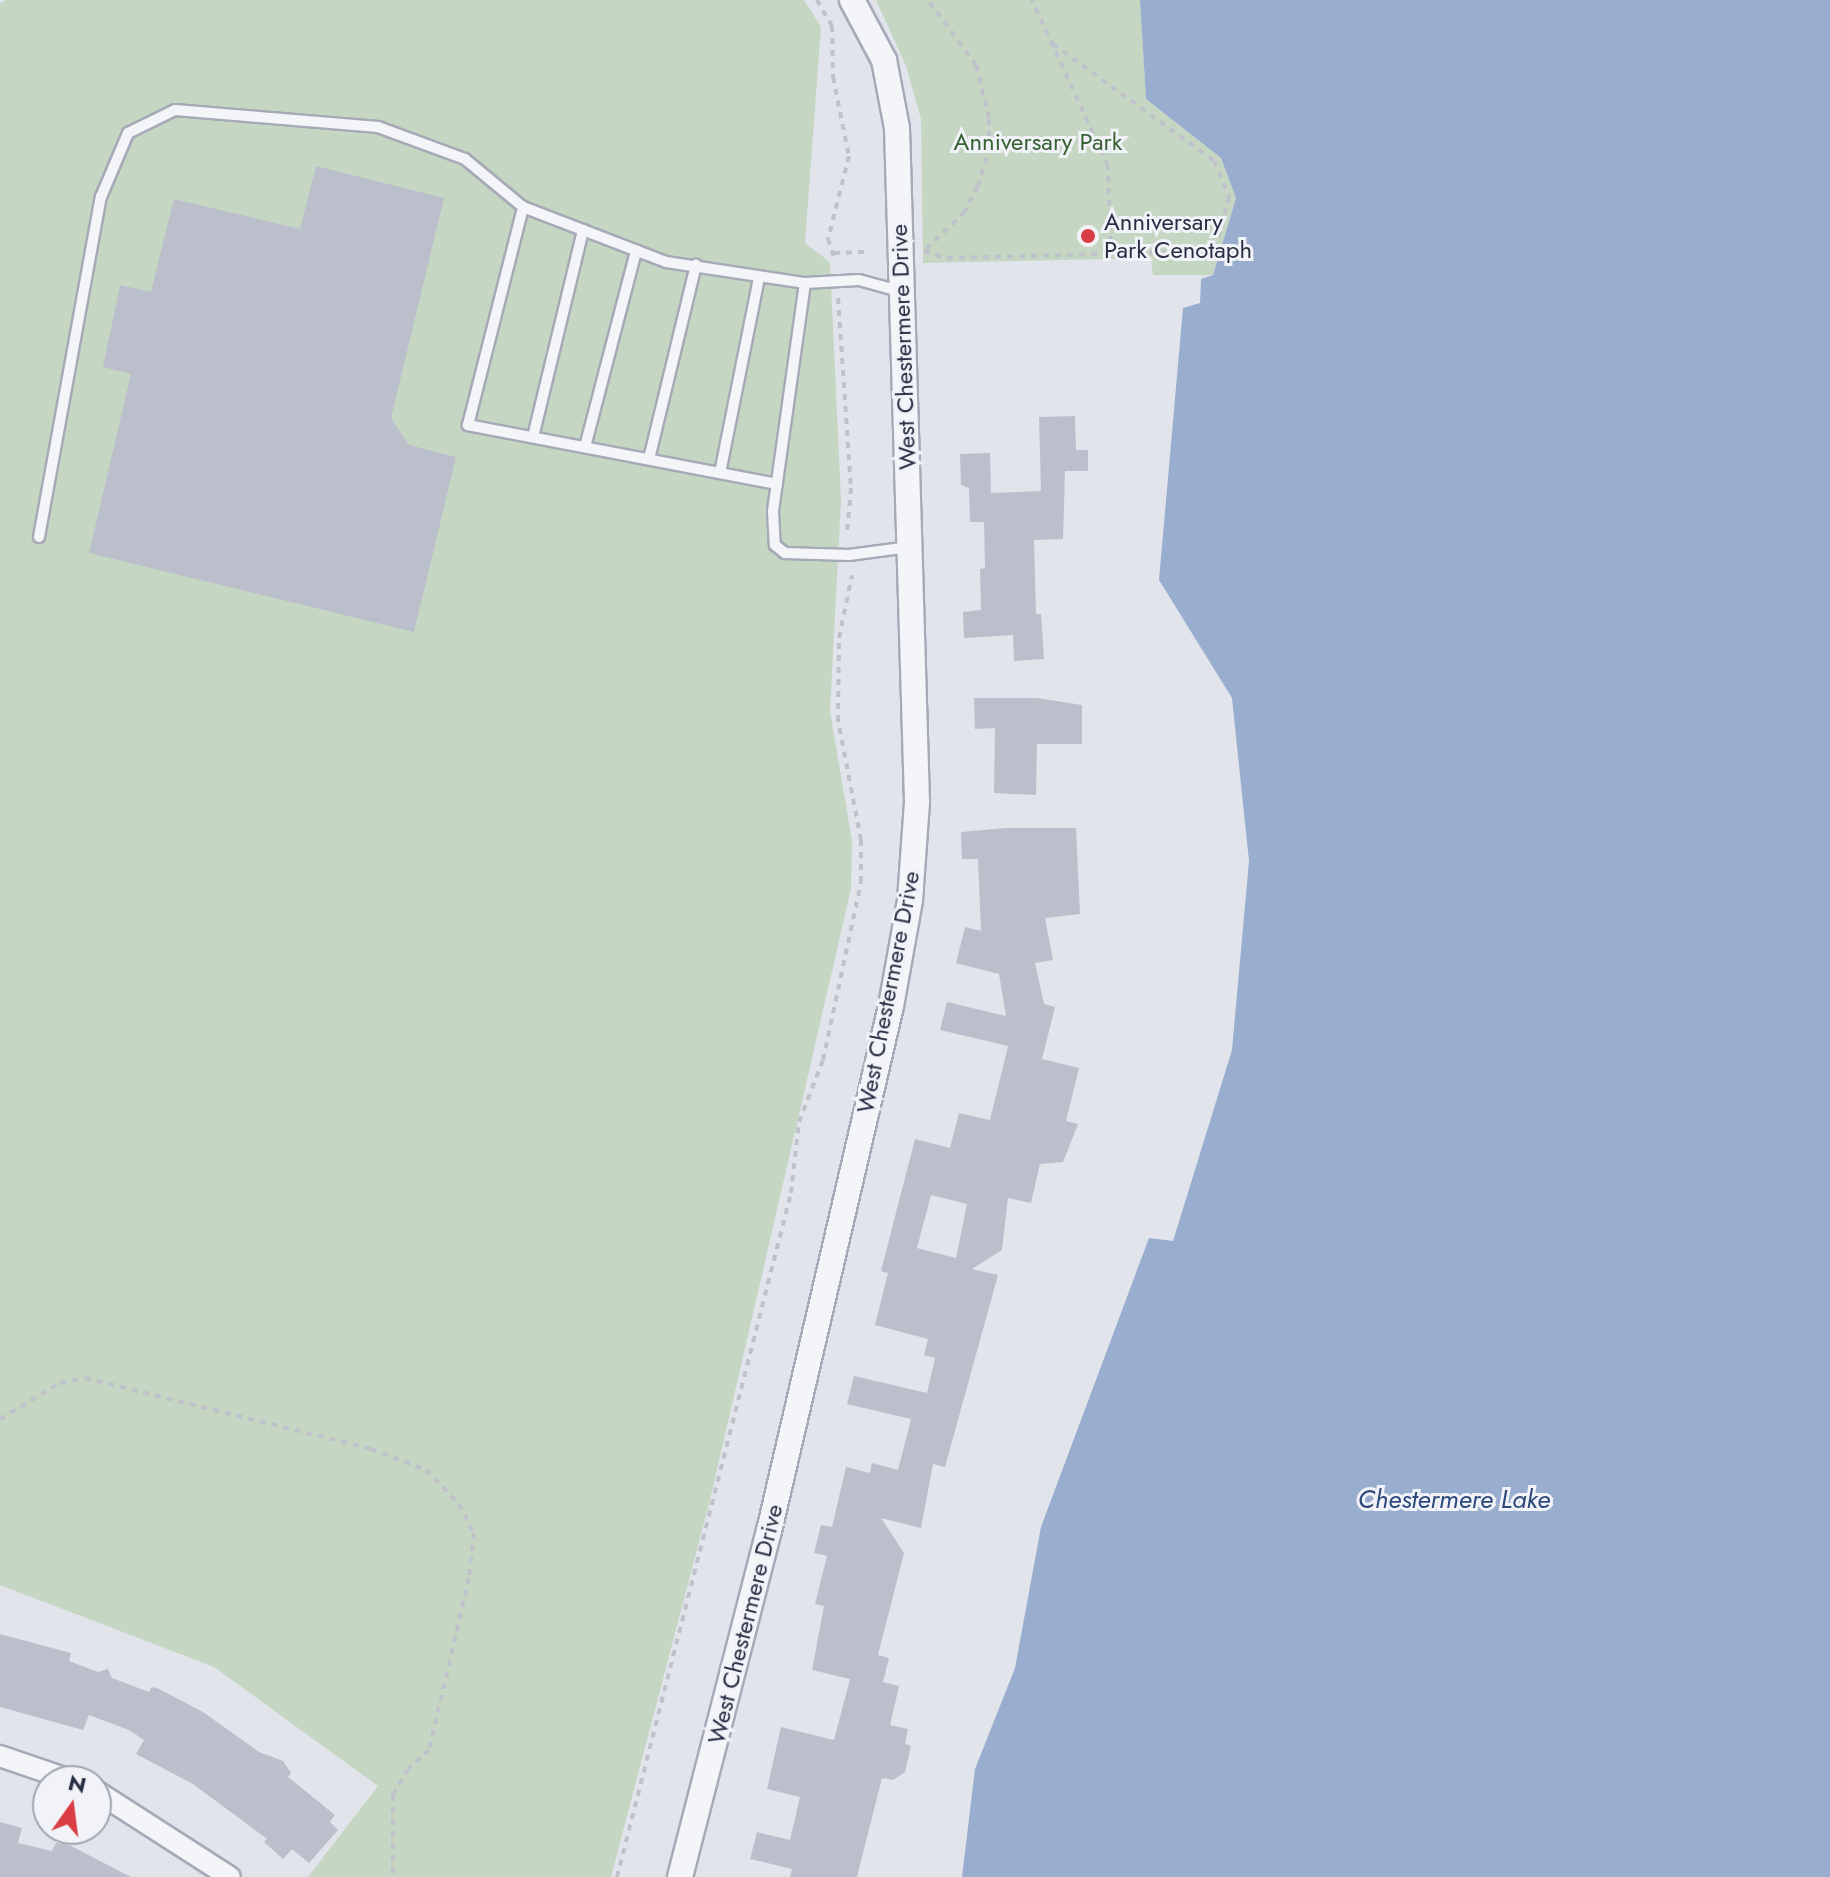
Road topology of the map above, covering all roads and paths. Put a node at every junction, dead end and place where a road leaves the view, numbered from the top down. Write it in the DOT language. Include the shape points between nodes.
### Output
graph roads {
  1 [pos="817,0"];
  2 [pos="852,0"];
  3 [pos="928,0"];
  4 [pos="1032,0"];
  5 [pos="1053,43"];
  6 [pos="523,207"];
  7 [pos="583,230"];
  8 [pos="636,251"];
  9 [pos="870,252"];
  10 [pos="834,253"];
  11 [pos="1111,254"];
  12 [pos="835,261"];
  13 [pos="696,265"];
  14 [pos="759,277"];
  15 [pos="805,283"];
  16 [pos="899,291"];
  17 [pos="838,297"];
  18 [pos="533,437"];
  19 [pos="585,447"];
  20 [pos="649,459"];
  21 [pos="720,473"];
  22 [pos="777,484"];
  23 [pos="847,534"];
  24 [pos="39,537"];
  25 [pos="911,547"];
  26 [pos="852,575"];
  27 [pos="0,1419"];
  28 [pos="0,1756"];
  29 [pos="32,1767"];
  30 [pos="112,1801"];
  31 [pos="230,1877"];
  32 [pos="393,1877"];
  33 [pos="617,1877"];
  34 [pos="680,1877"];
  1 -- 10 [label="path" via="832,26 833,77 849,156 828,239"];
  2 -- 16 [label="street, West Chestermere Drive" via="894,88"];
  3 -- 11 [label="path" via="976,65 987,98 989,149 964,213 924,251 947,258"];
  4 -- 5 [label="path"];
  5 -- 11 [label="path" via="1108,166"];
  5 -- 11 [label="path" via="1214,161 1229,197 1215,251"];
  6 -- 7 [label="lane"];
  6 -- 18 [label="lane" via="468,425"];
  6 -- 24 [label="lane" via="465,159 378,127 175,110 128,133 101,197"];
  7 -- 8 [label="lane"];
  7 -- 18 [label="lane"];
  8 -- 13 [label="lane"];
  8 -- 19 [label="lane"];
  9 -- 10 [label="path"];
  10 -- 12 [label="path"];
  13 -- 14 [label="lane"];
  13 -- 20 [label="lane"];
  14 -- 15 [label="lane"];
  14 -- 21 [label="lane"];
  15 -- 16 [label="lane" via="859,280"];
  15 -- 22 [label="lane"];
  16 -- 25 [label="street, West Chestermere Drive"];
  17 -- 23 [label="path" via="851,488"];
  18 -- 19 [label="lane"];
  19 -- 20 [label="lane"];
  20 -- 21 [label="lane"];
  21 -- 22 [label="lane"];
  22 -- 25 [label="lane" via="775,545 785,553 849,555"];
  25 -- 34 [label="street, West Chestermere Drive" via="917,802 907,915 769,1531"];
  26 -- 33 [label="path" via="839,638 838,721 861,840 861,882 823,1060 799,1122 791,1193"];
  27 -- 32 [label="path" via="60,1383 85,1378 371,1449 426,1470 459,1504 474,1533 469,1578 429,1750 408,1769 393,1795"];
  28 -- 29 [label="street"];
  30 -- 31 [label="street"];
}
